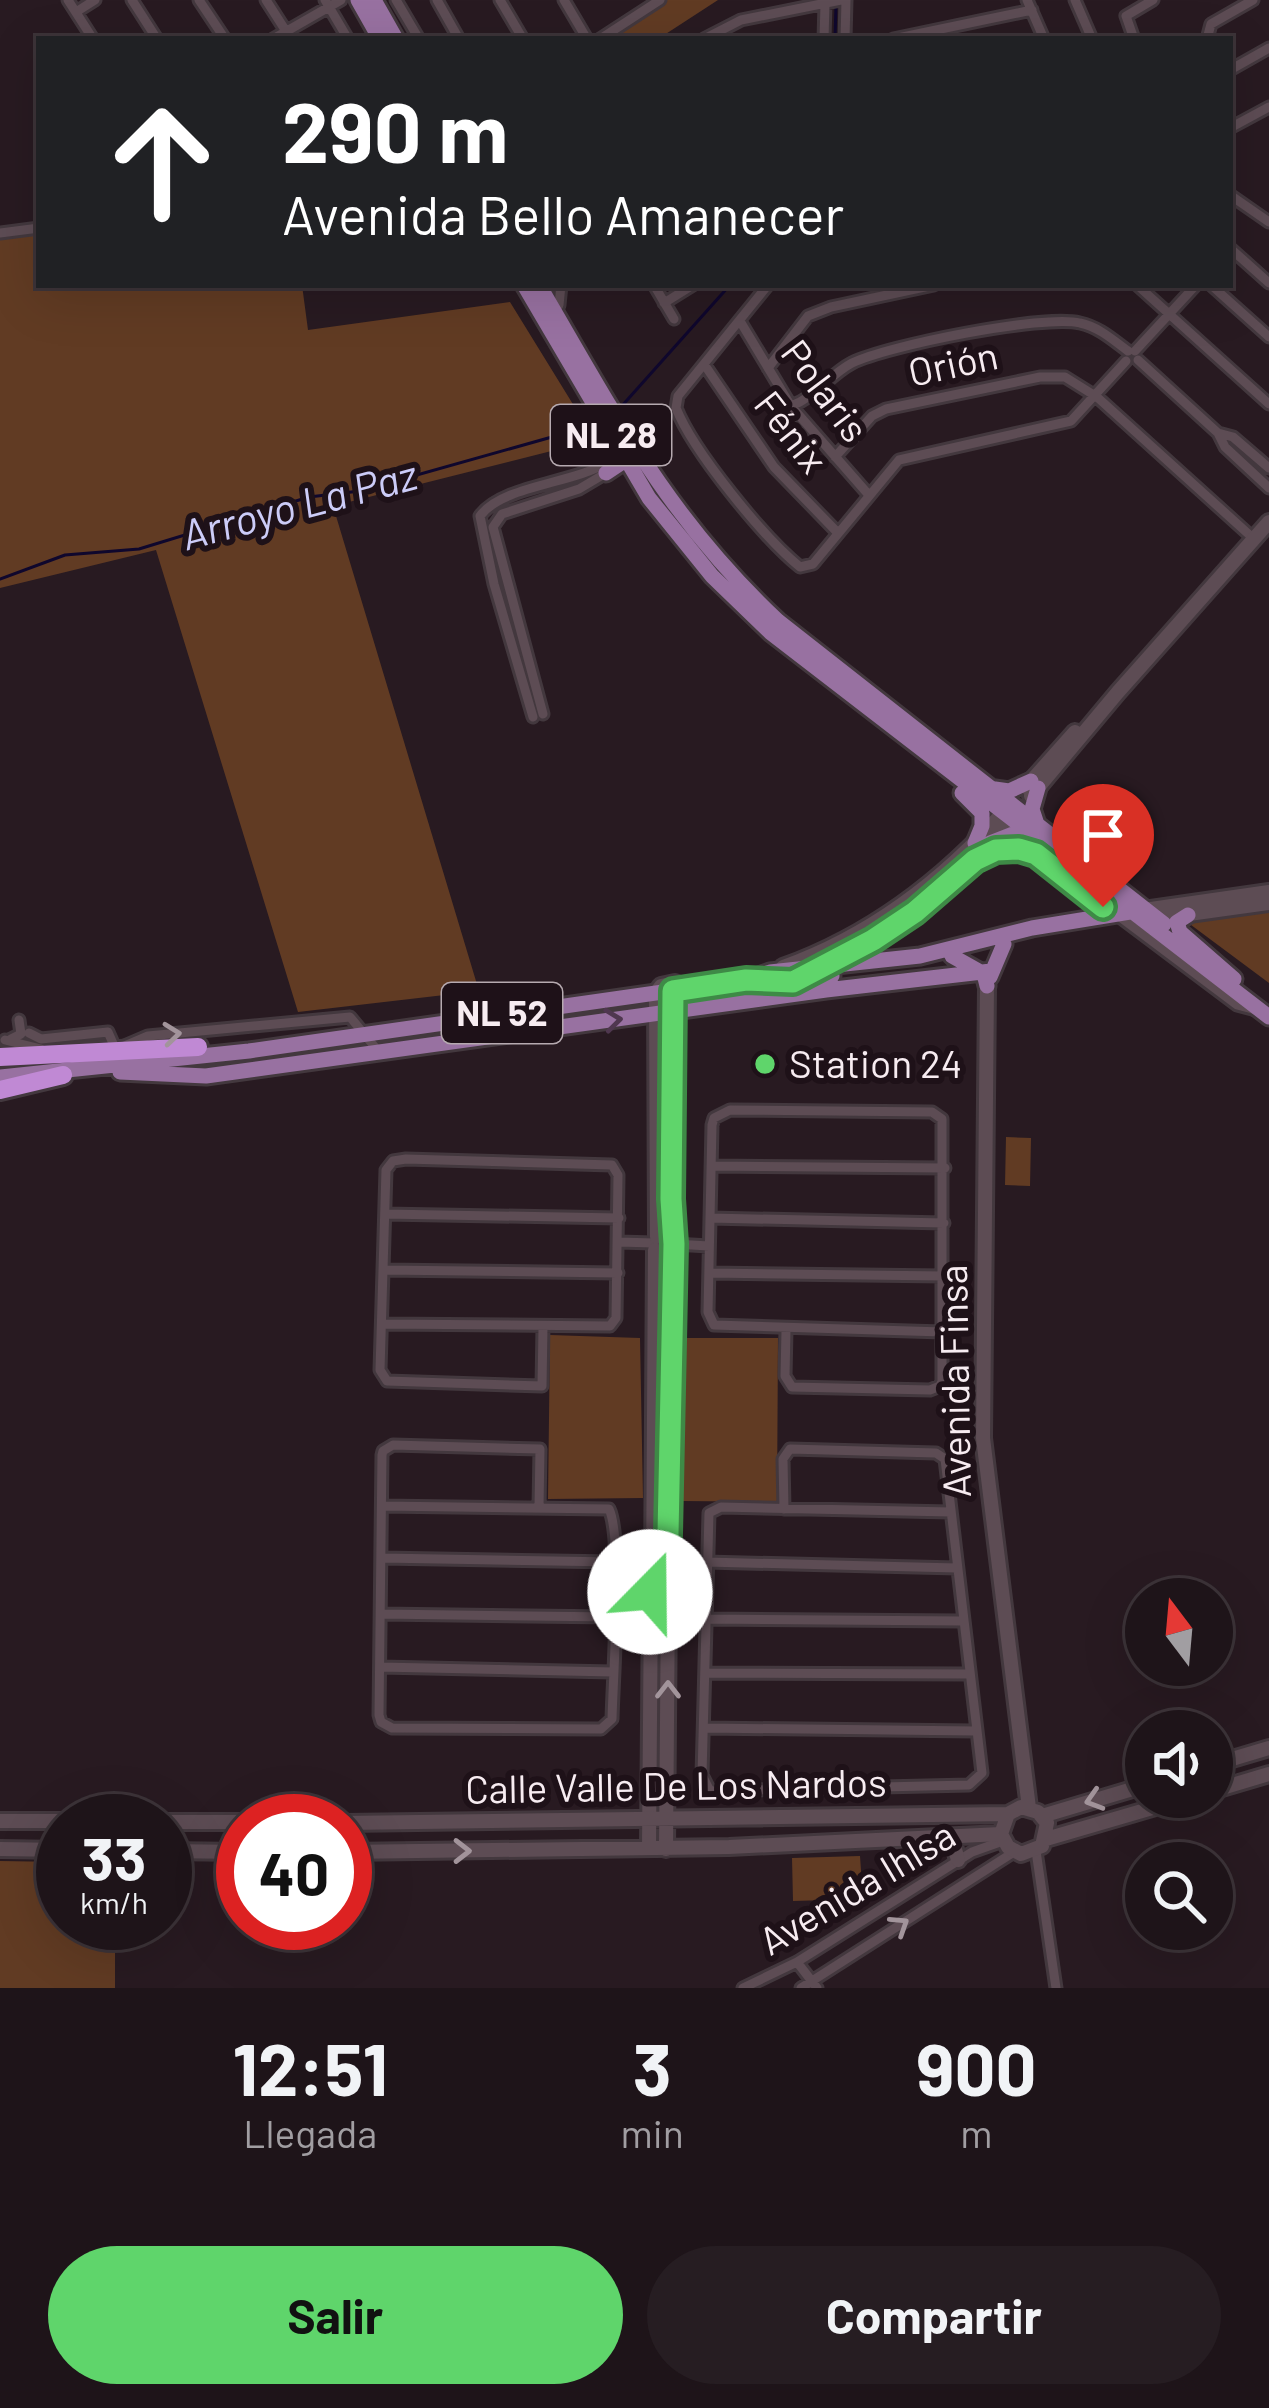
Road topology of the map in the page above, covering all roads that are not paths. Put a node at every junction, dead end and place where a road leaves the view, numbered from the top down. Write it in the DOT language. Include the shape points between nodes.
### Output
graph roads {
  1 [pos="68,0"];
  2 [pos="94,0"];
  3 [pos="132,0"];
  4 [pos="200,0"];
  5 [pos="266,0"];
  6 [pos="341,0"];
  7 [pos="358,0"];
  8 [pos="374,0"];
  9 [pos="396,0"];
  10 [pos="437,0"];
  11 [pos="500,0"];
  12 [pos="564,0"];
  13 [pos="629,0"];
  14 [pos="660,0"];
  15 [pos="1075,0"];
  16 [pos="1119,0"];
  17 [pos="1153,0"];
  18 [pos="1253,0"];
  19 [pos="835,2"];
  20 [pos="327,4"];
  21 [pos="1029,5"];
  22 [pos="76,11"];
  23 [pos="638,14"];
  24 [pos="1126,16"];
  25 [pos="288,35"];
  26 [pos="91,36"];
  27 [pos="155,36"];
  28 [pos="223,36"];
  29 [pos="345,36"];
  30 [pos="378,36"];
  31 [pos="394,36"];
  32 [pos="417,36"];
  33 [pos="457,36"];
  34 [pos="521,36"];
  35 [pos="585,36"];
  36 [pos="605,36"];
  37 [pos="710,36"];
  38 [pos="825,36"];
  39 [pos="844,36"];
  40 [pos="904,36"];
  41 [pos="1044,36"];
  42 [pos="1091,36"];
  43 [pos="1133,36"];
  44 [pos="1208,36"];
  45 [pos="1269,48"];
  46 [pos="1233,68"];
  47 [pos="1269,106"];
  48 [pos="1233,126"];
  49 [pos="1233,201"];
  50 [pos="1268,220"];
  51 [pos="36,228"];
  52 [pos="0,233"];
  53 [pos="1233,251"];
  54 [pos="1269,283"];
  55 [pos="527,288"];
  56 [pos="540,288"];
  57 [pos="561,288"];
  58 [pos="656,288"];
  59 [pos="688,288"];
  60 [pos="767,288"];
  61 [pos="920,288"];
  62 [pos="1140,288"];
  63 [pos="1193,288"];
  64 [pos="1214,288"];
  65 [pos="664,303"];
  66 [pos="546,310"];
  67 [pos="1169,314"];
  68 [pos="674,319"];
  69 [pos="740,321"];
  70 [pos="1269,337"];
  71 [pos="1132,356"];
  72 [pos="704,364"];
  73 [pos="768,368"];
  74 [pos="812,396"];
  75 [pos="1097,397"];
  76 [pos="1269,404"];
  77 [pos="791,406"];
  78 [pos="615,417"];
  79 [pos="806,425"];
  80 [pos="1218,433"];
  81 [pos="835,457"];
  82 [pos="616,458"];
  83 [pos="1269,469"];
  84 [pos="1259,478"];
  85 [pos="1269,488"];
  86 [pos="663,494"];
  87 [pos="868,494"];
  88 [pos="1269,522"];
  89 [pos="837,532"];
  90 [pos="1254,539"];
  91 [pos="552,688"];
  92 [pos="537,692"];
  93 [pos="866,707"];
  94 [pos="1035,784"];
  95 [pos="986,792"];
  96 [pos="1012,811"];
  97 [pos="1035,831"];
  98 [pos="981,845"];
  99 [pos="1269,892"];
  100 [pos="1269,903"];
  101 [pos="1188,914"];
  102 [pos="1136,917"];
  103 [pos="1004,944"];
  104 [pos="952,956"];
  105 [pos="821,967"];
  106 [pos="770,972"];
  107 [pos="851,973"];
  108 [pos="987,977"];
  109 [pos="746,980"];
  110 [pos="793,982"];
  111 [pos="1240,986"];
  112 [pos="666,987"];
  113 [pos="826,990"];
  114 [pos="511,1012"];
  115 [pos="1266,1012"];
  116 [pos="664,1014"];
  117 [pos="20,1020"];
  118 [pos="362,1030"];
  119 [pos="29,1033"];
  120 [pos="492,1036"];
  121 [pos="198,1047"];
  122 [pos="3,1048"];
  123 [pos="379,1052"];
  124 [pos="298,1064"];
  125 [pos="0,1074"];
  126 [pos="64,1075"];
  127 [pos="0,1090"];
  128 [pos="711,1166"];
  129 [pos="945,1168"];
  130 [pos="385,1214"];
  131 [pos="619,1217"];
  132 [pos="710,1218"];
  133 [pos="944,1223"];
  134 [pos="619,1242"];
  135 [pos="664,1244"];
  136 [pos="709,1246"];
  137 [pos="385,1270"];
  138 [pos="618,1273"];
  139 [pos="709,1273"];
  140 [pos="944,1276"];
  141 [pos="383,1324"];
  142 [pos="543,1327"];
  143 [pos="786,1330"];
  144 [pos="944,1332"];
  145 [pos="382,1506"];
  146 [pos="539,1507"];
  147 [pos="784,1509"];
  148 [pos="951,1512"];
  149 [pos="382,1558"];
  150 [pos="614,1562"];
  151 [pos="706,1562"];
  152 [pos="957,1568"];
  153 [pos="615,1588"];
  154 [pos="660,1588"];
  155 [pos="706,1589"];
  156 [pos="381,1614"];
  157 [pos="614,1617"];
  158 [pos="706,1619"];
  159 [pos="962,1621"];
  160 [pos="380,1667"];
  161 [pos="613,1672"];
  162 [pos="708,1673"];
  163 [pos="969,1674"];
  164 [pos="706,1728"];
  165 [pos="975,1731"];
  166 [pos="1269,1748"];
  167 [pos="1233,1759"];
  168 [pos="1269,1774"];
  169 [pos="1233,1785"];
  170 [pos="1125,1790"];
  171 [pos="1023,1812"];
  172 [pos="1125,1818"];
  173 [pos="0,1821"];
  174 [pos="658,1821"];
  175 [pos="36,1822"];
  176 [pos="372,1823"];
  177 [pos="945,1837"];
  178 [pos="1006,1842"];
  179 [pos="1041,1845"];
  180 [pos="649,1848"];
  181 [pos="0,1849"];
  182 [pos="666,1849"];
  183 [pos="36,1850"];
  184 [pos="372,1852"];
  185 [pos="958,1860"];
  186 [pos="797,1962"];
  187 [pos="815,1985"];
  188 [pos="743,1988"];
  189 [pos="801,1988"];
  190 [pos="1057,1988"];
  1 -- 22 [label="street"];
  2 -- 22 [label="street"];
  3 -- 27 [label="street"];
  4 -- 28 [label="street"];
  5 -- 25 [label="street"];
  6 -- 20 [label="street"];
  7 -- 30 [label="main road"];
  8 -- 31 [label="main road"];
  9 -- 32 [label="street"];
  10 -- 33 [label="street"];
  11 -- 34 [label="street"];
  12 -- 35 [label="street"];
  13 -- 23 [label="street"];
  14 -- 23 [label="street"];
  15 -- 42 [label="street"];
  16 -- 24 [label="street"];
  17 -- 24 [label="street"];
  18 -- 44 [label="street" via="1211,24"];
  19 -- 37 [label="street" via="741,20"];
  19 -- 38 [label="street"];
  19 -- 39 [label="street"];
  20 -- 25 [label="street"];
  20 -- 29 [label="street"];
  21 -- 40 [label="street"];
  21 -- 41 [label="street"];
  22 -- 26 [label="street"];
  23 -- 36 [label="street"];
  24 -- 43 [label="street"];
  45 -- 46 [label="street"];
  47 -- 48 [label="street"];
  49 -- 50 [label="street"];
  51 -- 52 [label="street"];
  53 -- 54 [label="street"];
  55 -- 66 [label="main road, NL 28"];
  56 -- 66 [label="main road"];
  57 -- 66 [label="street"];
  58 -- 65 [label="street"];
  59 -- 65 [label="street"];
  60 -- 69 [label="street"];
  61 -- 73 [label="street" via="808,316"];
  62 -- 67 [label="street"];
  63 -- 67 [label="street"];
  64 -- 70 [label="street"];
  65 -- 68 [label="street"];
  66 -- 78 [label="main road"];
  66 -- 82 [label="main road, NL 28"];
  67 -- 71 [label="street"];
  67 -- 76 [label="street"];
  69 -- 72 [label="street"];
  69 -- 73 [label="street, Polaris"];
  71 -- 74 [label="street" via="1083,323 1047,321 868,356"];
  71 -- 75 [label="street"];
  71 -- 80 [label="street"];
  72 -- 89 [label="street, Fénix" via="774,467"];
  72 -- 89 [label="street" via="675,402 678,414 761,528 796,564 809,566"];
  73 -- 77 [label="street, Polaris"];
  74 -- 77 [label="street"];
  74 -- 79 [label="street"];
  75 -- 81 [label="street, Orión" via="1053,375 886,409"];
  75 -- 87 [label="street" via="1066,423 904,457"];
  75 -- 90 [label="street"];
  77 -- 79 [label="street, Polaris"];
  78 -- 82 [label="main road"];
  78 -- 86 [label="main road"];
  79 -- 81 [label="street, Polaris"];
  80 -- 83 [label="street"];
  80 -- 84 [label="street"];
  81 -- 87 [label="street, Polaris"];
  82 -- 86 [label="main road"];
  82 -- 92 [label="street" via="579,489 502,514 493,527"];
  82 -- 92 [label="street" via="496,501 480,516 538,716"];
  82 -- 93 [label="main road, NL 28" via="727,590"];
  83 -- 84 [label="street"];
  84 -- 85 [label="street"];
  86 -- 95 [label="main road" via="778,621"];
  87 -- 89 [label="street"];
  88 -- 90 [label="street, NL 52"];
  90 -- 94 [label="street, NL 52"];
  91 -- 92 [label="street"];
  93 -- 95 [label="main road, NL 28"];
  93 -- 98 [label="main road" via="978,806"];
  94 -- 95 [label="main road"];
  94 -- 96 [label="street, NL 52"];
  94 -- 97 [label="main road"];
  95 -- 96 [label="main road, NL 28"];
  95 -- 98 [label="main road" via="991,815"];
  96 -- 97 [label="main road, NL 28"];
  96 -- 98 [label="street, NL 52"];
  97 -- 98 [label="main road"];
  97 -- 102 [label="main road, NL 28"];
  98 -- 102 [label="street" via="1029,851"];
  98 -- 105 [label="street, NL 52" via="915,912"];
  98 -- 106 [label="street, NL 52" via="880,921"];
  99 -- 102 [label="street"];
  100 -- 101 [label="street"];
  101 -- 102 [label="street"];
  101 -- 111 [label="main road" via="1177,922 1180,932"];
  102 -- 103 [label="main road"];
  102 -- 105 [label="main road"];
  102 -- 111 [label="main road"];
  102 -- 115 [label="main road, NL 28"];
  103 -- 104 [label="main road"];
  103 -- 108 [label="main road"];
  104 -- 107 [label="main road"];
  104 -- 108 [label="main road"];
  105 -- 106 [label="main road"];
  105 -- 110 [label="street, NL 52"];
  106 -- 109 [label="main road, NL 52"];
  106 -- 112 [label="main road"];
  107 -- 110 [label="main road"];
  107 -- 113 [label="main road"];
  108 -- 113 [label="main road" via="946,974"];
  108 -- 171 [label="street, Avenida Finsa" via="983,1438"];
  109 -- 110 [label="main road, NL 52"];
  109 -- 112 [label="main road, NL 52"];
  111 -- 115 [label="main road"];
  112 -- 114 [label="main road, NL 52"];
  112 -- 116 [label="street"];
  112 -- 118 [label="main road"];
  113 -- 116 [label="main road"];
  114 -- 118 [label="main road, NL 52"];
  114 -- 120 [label="main road"];
  120 -- 116 [label="main road, one-way"];
  116 -- 135 [label="street"];
  117 -- 122 [label="street" via="21,1034"];
  119 -- 118 [label="street, one-way" via="41,1039 108,1032 120,1048 140,1037 342,1017"];
  118 -- 121 [label="main road"];
  118 -- 123 [label="street"];
  118 -- 124 [label="main road" via="358,1051"];
  118 -- 125 [label="main road, NL 52" via="168,1061"];
  120 -- 123 [label="main road"];
  121 -- 122 [label="highway"];
  121 -- 125 [label="main road"];
  123 -- 124 [label="main road"];
  124 -- 126 [label="main road" via="206,1076"];
  126 -- 127 [label="highway"];
  128 -- 129 [label="street"];
  128 -- 129 [label="street" via="714,1118 730,1110 932,1112 943,1119"];
  128 -- 132 [label="street"];
  129 -- 133 [label="street"];
  130 -- 131 [label="street"];
  130 -- 131 [label="street" via="393,1161 608,1164 616,1168"];
  130 -- 137 [label="street"];
  131 -- 134 [label="street"];
  132 -- 133 [label="street"];
  132 -- 136 [label="street"];
  133 -- 140 [label="street"];
  134 -- 135 [label="street"];
  134 -- 138 [label="street"];
  135 -- 136 [label="street"];
  135 -- 154 [label="street"];
  136 -- 139 [label="street"];
  137 -- 138 [label="street"];
  137 -- 141 [label="street"];
  138 -- 142 [label="street" via="614,1323"];
  139 -- 140 [label="street"];
  139 -- 143 [label="street" via="714,1325"];
  140 -- 144 [label="street"];
  141 -- 142 [label="street"];
  141 -- 142 [label="street" via="380,1370 387,1382 542,1386"];
  143 -- 144 [label="street"];
  143 -- 144 [label="street" via="791,1388 930,1390 940,1386"];
  145 -- 146 [label="street"];
  145 -- 146 [label="street" via="387,1448 540,1449"];
  145 -- 149 [label="street"];
  146 -- 150 [label="street" via="602,1507 612,1514"];
  147 -- 148 [label="street"];
  147 -- 148 [label="street" via="790,1449 936,1453 945,1459"];
  147 -- 151 [label="street" via="709,1513"];
  148 -- 152 [label="street"];
  149 -- 150 [label="street"];
  149 -- 156 [label="street"];
  150 -- 153 [label="street"];
  151 -- 152 [label="street"];
  151 -- 155 [label="street"];
  152 -- 159 [label="street"];
  153 -- 154 [label="street"];
  153 -- 157 [label="street"];
  154 -- 155 [label="street"];
  154 -- 174 [label="street"];
  155 -- 158 [label="street"];
  156 -- 157 [label="street"];
  156 -- 160 [label="street"];
  157 -- 161 [label="street"];
  158 -- 159 [label="street"];
  158 -- 162 [label="street"];
  159 -- 163 [label="street"];
  160 -- 161 [label="street"];
  160 -- 161 [label="street" via="381,1722 392,1728 601,1730 612,1719"];
  162 -- 163 [label="street"];
  162 -- 164 [label="street"];
  163 -- 165 [label="street"];
  164 -- 165 [label="street"];
  164 -- 165 [label="street" via="702,1775 710,1791 975,1783 982,1774"];
  166 -- 167 [label="street"];
  168 -- 169 [label="street"];
  170 -- 171 [label="street, one-way"];
  171 -- 174 [label="street, Calle Valle De Los Nardos"];
  171 -- 178 [label="street"];
  171 -- 179 [label="street, Avenida Finsa"];
  172 -- 179 [label="street"];
  173 -- 175 [label="street"];
  174 -- 176 [label="street, Calle Valle De Los Nardos"];
  174 -- 180 [label="street"];
  174 -- 182 [label="street"];
  177 -- 178 [label="street, Calle Valle De Los Nardos"];
  177 -- 182 [label="street, Calle Valle De Los Nardos"];
  177 -- 185 [label="street"];
  178 -- 179 [label="street, Calle Valle De Los Nardos"];
  178 -- 185 [label="street, Avenida Ihlsa"];
  187 -- 178 [label="street, Avenida Ihlsa, one-way"];
  179 -- 190 [label="street"];
  180 -- 182 [label="street, Calle Valle De Los Nardos"];
  184 -- 180 [label="street, Calle Valle De Los Nardos, one-way"];
  181 -- 183 [label="street"];
  185 -- 186 [label="street, Avenida Ihlsa"];
  186 -- 187 [label="street"];
  186 -- 188 [label="street, Avenida Ihlsa"];
  187 -- 189 [label="street, Avenida Ihlsa"];
}
